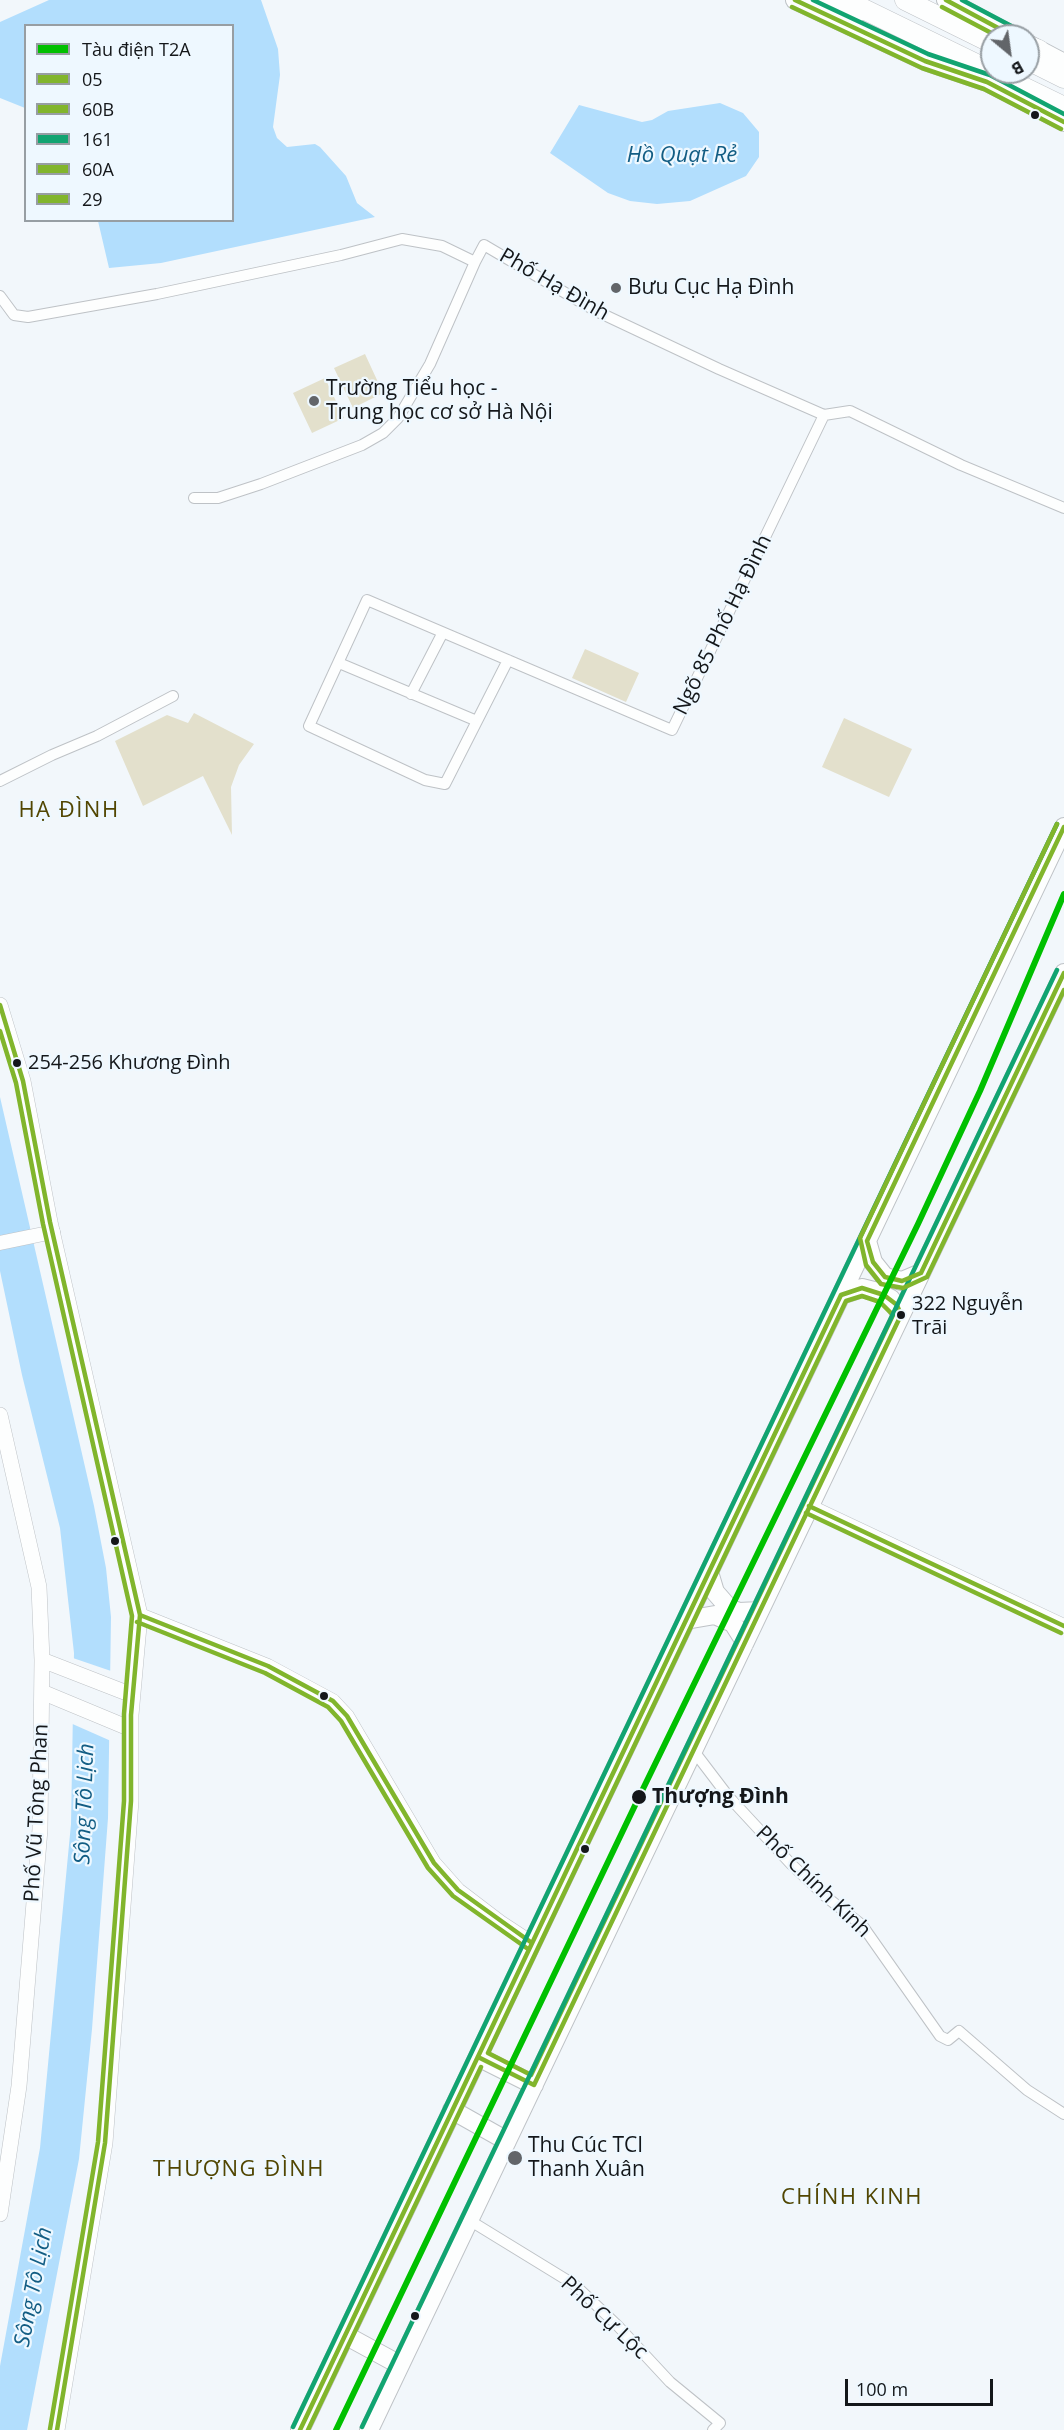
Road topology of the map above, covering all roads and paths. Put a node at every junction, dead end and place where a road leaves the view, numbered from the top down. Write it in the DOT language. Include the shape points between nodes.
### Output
graph roads {
  1 [pos="795,0"];
  2 [pos="824,0"];
  3 [pos="845,0"];
  4 [pos="905,0"];
  5 [pos="913,0"];
  6 [pos="925,0"];
  7 [pos="946,0"];
  8 [pos="991,24"];
  9 [pos="980,25"];
  10 [pos="980,34"];
  11 [pos="980,34"];
  12 [pos="1040,55"];
  13 [pos="1040,58"];
  14 [pos="1064,63"];
  15 [pos="1064,75"];
  16 [pos="980,79"];
  17 [pos="990,84"];
  18 [pos="1064,107"];
  19 [pos="1064,122"];
  20 [pos="475,262"];
  21 [pos="0,296"];
  22 [pos="824,415"];
  23 [pos="194,498"];
  24 [pos="1064,508"];
  25 [pos="442,634"];
  26 [pos="508,660"];
  27 [pos="339,663"];
  28 [pos="411,694"];
  29 [pos="174,696"];
  30 [pos="477,721"];
  31 [pos="0,781"];
  32 [pos="1064,827"];
  33 [pos="1064,844"];
  34 [pos="1028,904"];
  35 [pos="1064,973"];
  36 [pos="0,1005"];
  37 [pos="47,1234"];
  38 [pos="867,1241"];
  39 [pos="0,1243"];
  40 [pos="921,1273"];
  41 [pos="841,1295"];
  42 [pos="901,1315"];
  43 [pos="0,1415"];
  44 [pos="5,1460"];
  45 [pos="809,1506"];
  46 [pos="709,1572"];
  47 [pos="759,1611"];
  48 [pos="140,1615"];
  49 [pos="686,1620"];
  50 [pos="1064,1626"];
  51 [pos="745,1642"];
  52 [pos="42,1660"];
  53 [pos="42,1692"];
  54 [pos="126,1693"];
  55 [pos="131,1729"];
  56 [pos="693,1750"];
  57 [pos="532,1943"];
  58 [pos="478,2057"];
  59 [pos="534,2085"];
  60 [pos="452,2110"];
  61 [pos="1064,2114"];
  62 [pos="507,2141"];
  63 [pos="5,2151"];
  64 [pos="0,2214"];
  65 [pos="469,2220"];
  66 [pos="345,2335"];
  67 [pos="400,2365"];
  68 [pos="57,2430"];
  69 [pos="300,2430"];
  70 [pos="369,2430"];
  71 [pos="713,2430"];
  1 -- 16 [label="main road" via="925,61"];
  2 -- 16 [label="highway"];
  3 -- 18 [label="highway"];
  4 -- 10 [label="highway"];
  5 -- 11 [label="main road"];
  6 -- 9 [label="highway"];
  7 -- 8 [label="main road"];
  12 -- 14 [label="main road"];
  13 -- 15 [label="highway"];
  17 -- 19 [label="main road"];
  20 -- 21 [label="street, Phố Hạ Đình" via="441,246 402,239 329,258 49,315 14,315"];
  20 -- 22 [label="street, Phố Hạ Đình" via="484,245 596,310"];
  20 -- 23 [label="street" via="430,364 398,418 383,433 261,484 218,498"];
  22 -- 24 [label="street, Phố Hạ Đình" via="850,411 961,465"];
  22 -- 26 [label="street, Ngõ 85 Phố Hạ Đình" via="672,730"];
  25 -- 26 [label="street, Ngõ 85 Phố Hạ Đình"];
  25 -- 27 [label="street, Ngõ 85 Phố Hạ Đình" via="367,600"];
  25 -- 28 [label="street"];
  26 -- 30 [label="street"];
  27 -- 28 [label="street"];
  27 -- 30 [label="street" via="309,726 424,780 445,784"];
  28 -- 30 [label="street"];
  29 -- 31 [label="street"];
  32 -- 34 [label="main road"];
  33 -- 34 [label="main road"];
  34 -- 38 [label="main road"];
  35 -- 40 [label="main road"];
  36 -- 37 [label="main road" via="23,1081"];
  37 -- 39 [label="street"];
  37 -- 48 [label="main road"];
  38 -- 40 [label="main road" via="873,1262 885,1277 902,1281"];
  38 -- 41 [label="main road"];
  40 -- 42 [label="main road"];
  41 -- 42 [label="main road" via="862,1288 874,1291 891,1299"];
  41 -- 46 [label="main road"];
  42 -- 45 [label="main road"];
  43 -- 44 [label="main road, Phố Vũ Tông Phan"];
  44 -- 52 [label="main road, Phố Vũ Tông Phan" via="39,1587"];
  45 -- 47 [label="main road"];
  45 -- 50 [label="street"];
  46 -- 47 [label="main road" via="715,1592 729,1608"];
  46 -- 49 [label="main road"];
  47 -- 51 [label="main road"];
  48 -- 54 [label="main road"];
  48 -- 57 [label="street" via="268,1666 333,1701 362,1741 434,1863 458,1890"];
  49 -- 51 [label="main road" via="715,1615 733,1623"];
  49 -- 57 [label="main road"];
  51 -- 56 [label="main road"];
  52 -- 53 [label="main road, Phố Vũ Tông Phan"];
  52 -- 54 [label="main road"];
  53 -- 55 [label="main road"];
  53 -- 63 [label="main road, Phố Vũ Tông Phan" via="40,1828 19,2086"];
  54 -- 55 [label="main road"];
  55 -- 68 [label="main road" via="131,1801 105,2143"];
  56 -- 59 [label="main road"];
  56 -- 61 [label="street, Phố Chính Kinh" via="728,1796 790,1864 862,1925 940,2036 948,2040 959,2031 1027,2090"];
  57 -- 58 [label="main road"];
  58 -- 59 [label="main road"];
  58 -- 60 [label="main road"];
  59 -- 62 [label="main road"];
  60 -- 62 [label="main road"];
  60 -- 66 [label="main road"];
  62 -- 65 [label="main road"];
  63 -- 64 [label="main road, Phố Vũ Tông Phan"];
  65 -- 67 [label="main road"];
  65 -- 71 [label="street, Phố Cự Lộc" via="575,2285 670,2382 720,2423"];
  66 -- 67 [label="main road"];
  66 -- 69 [label="main road"];
  67 -- 70 [label="main road"];
}
